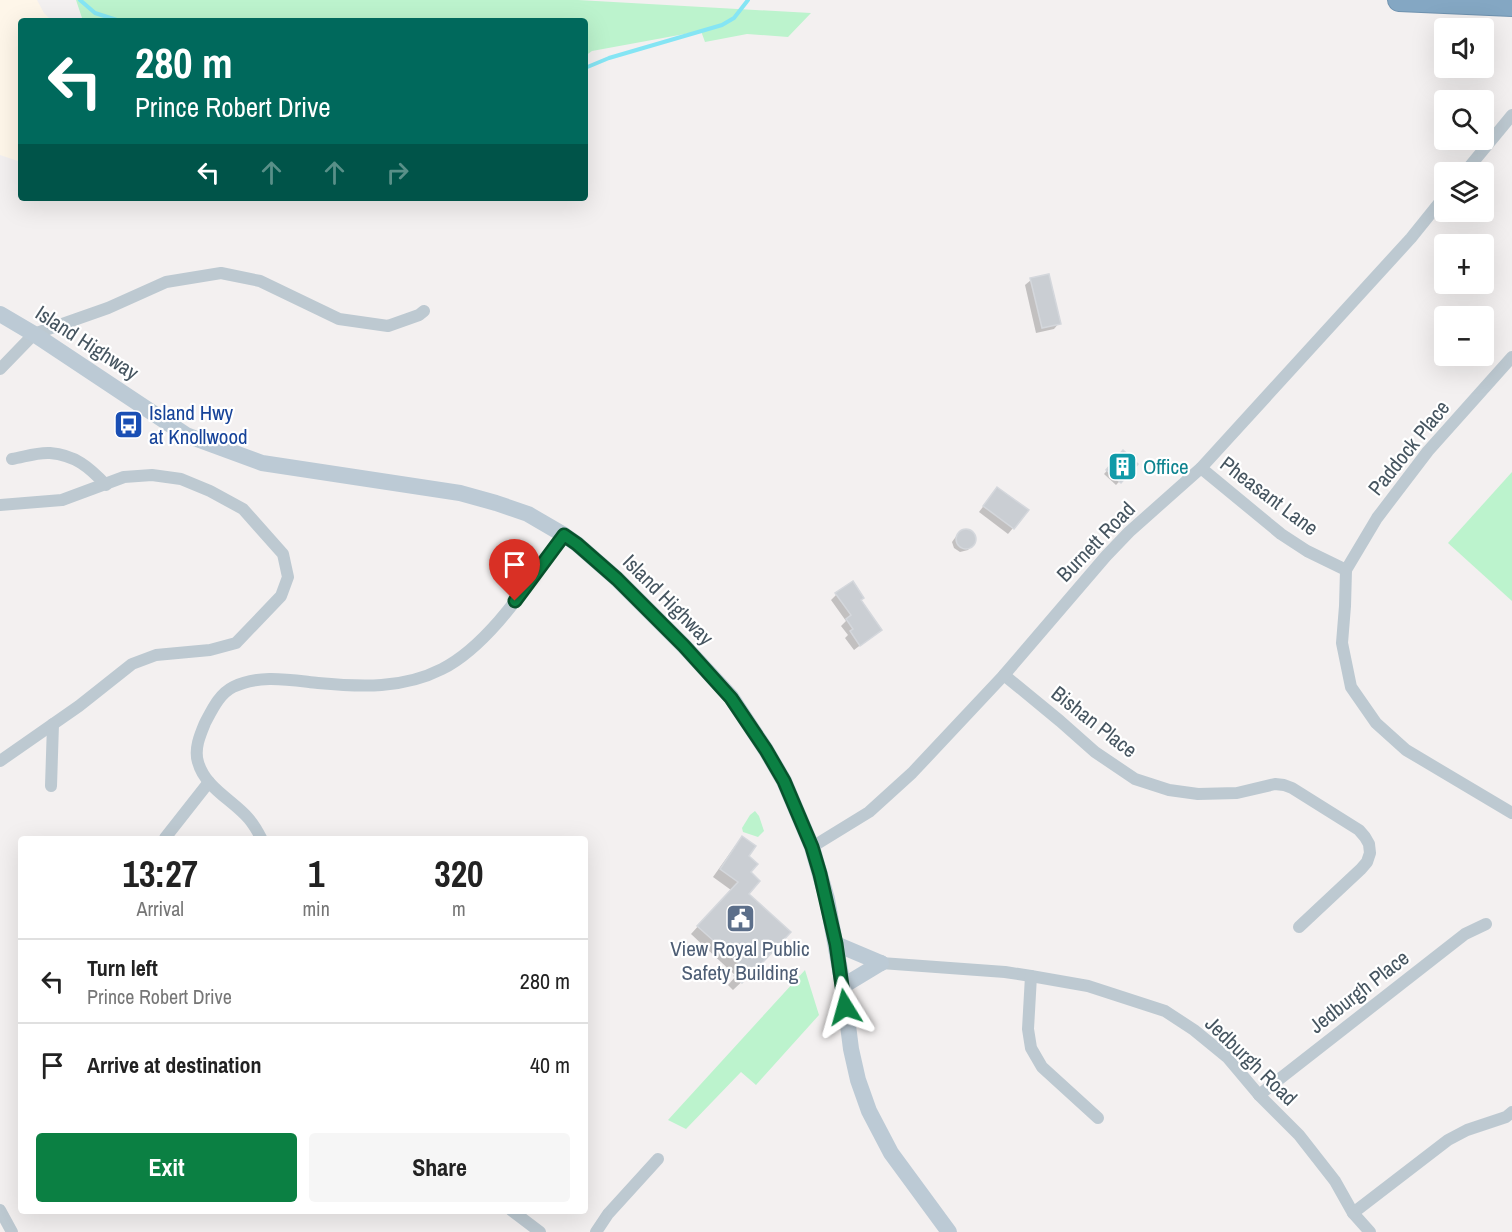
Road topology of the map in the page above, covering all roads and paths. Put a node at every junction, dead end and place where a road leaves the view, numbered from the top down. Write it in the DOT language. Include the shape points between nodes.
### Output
graph roads {
  1 [pos="1399,0"];
  2 [pos="1512,4"];
  3 [pos="1512,115"];
  4 [pos="1473,162"];
  5 [pos="1434,209"];
  6 [pos="424,311"];
  7 [pos="0,314"];
  8 [pos="34,334"];
  9 [pos="1512,357"];
  10 [pos="0,369"];
  11 [pos="12,459"];
  12 [pos="1201,468"];
  13 [pos="106,485"];
  14 [pos="0,505"];
  15 [pos="564,535"];
  16 [pos="1346,570"];
  17 [pos="1004,675"];
  18 [pos="53,724"];
  19 [pos="0,761"];
  20 [pos="209,782"];
  21 [pos="51,786"];
  22 [pos="1512,813"];
  23 [pos="167,836"];
  24 [pos="260,836"];
  25 [pos="812,847"];
  26 [pos="1486,924"];
  27 [pos="1299,927"];
  28 [pos="836,944"];
  29 [pos="882,963"];
  30 [pos="1031,976"];
  31 [pos="843,986"];
  32 [pos="1259,1095"];
  33 [pos="1512,1112"];
  34 [pos="1098,1118"];
  35 [pos="658,1159"];
  36 [pos="0,1210"];
  37 [pos="1353,1213"];
  38 [pos="516,1214"];
  39 [pos="12,1232"];
  40 [pos="540,1232"];
  41 [pos="596,1232"];
  42 [pos="950,1232"];
  43 [pos="1370,1232"];
  1 -- 2 [label="highway"];
  3 -- 4 [label="street"];
  5 -- 12 [label="street, Burnett Road"];
  6 -- 8 [label="street" via="388,326 339,319 260,281 220,273 166,282"];
  7 -- 8 [label="main road, Island Highway"];
  8 -- 10 [label="street"];
  8 -- 15 [label="main road, Island Highway" via="186,435 262,463 460,493 528,514"];
  9 -- 16 [label="street, Paddock Place" via="1428,451 1377,518"];
  11 -- 13 [label="street" via="48,452 71,457 91,468"];
  12 -- 16 [label="street, Pheasant Lane" via="1281,534"];
  12 -- 17 [label="street, Burnett Road" via="1106,556"];
  13 -- 14 [label="street" via="62,500"];
  13 -- 18 [label="street" via="124,477 152,475 181,479 210,491 243,509 283,554 288,577 281,596 236,643 210,650 156,655 132,664"];
  15 -- 20 [label="street" via="484,637 443,669 387,686 268,678 231,688 215,706 198,741 197,760"];
  15 -- 25 [label="main road, Island Highway" via="617,579 731,698 784,781"];
  16 -- 22 [label="street" via="1342,643 1351,687 1376,723 1406,750"];
  17 -- 25 [label="street, Burnett Road" via="912,773 869,812"];
  17 -- 27 [label="street, Bishan Place" via="1095,752 1135,778 1169,790 1198,794 1237,793 1284,785 1359,830 1369,844 1367,862"];
  18 -- 19 [label="street"];
  18 -- 21 [label="street"];
  20 -- 23 [label="street"];
  20 -- 24 [label="street" via="249,819"];
  25 -- 28 [label="main road, Island Highway"];
  26 -- 32 [label="street, Jedburgh Place" via="1465,934"];
  28 -- 29 [label="main road"];
  28 -- 31 [label="main road, Island Highway"];
  29 -- 30 [label="street, Jedburgh Road"];
  29 -- 31 [label="main road"];
  30 -- 32 [label="street, Jedburgh Road" via="1088,986 1165,1011 1227,1057"];
  30 -- 34 [label="street" via="1031,1048 1042,1067"];
  31 -- 42 [label="main road, Island Highway" via="850,1049 869,1111 891,1153"];
  32 -- 37 [label="street, Jedburgh Road" via="1299,1135 1335,1181"];
  33 -- 37 [label="street" via="1448,1140"];
  35 -- 41 [label="street"];
  36 -- 39 [label="street"];
  37 -- 43 [label="street, Jedburgh Road"];
  38 -- 40 [label="street"];
}
